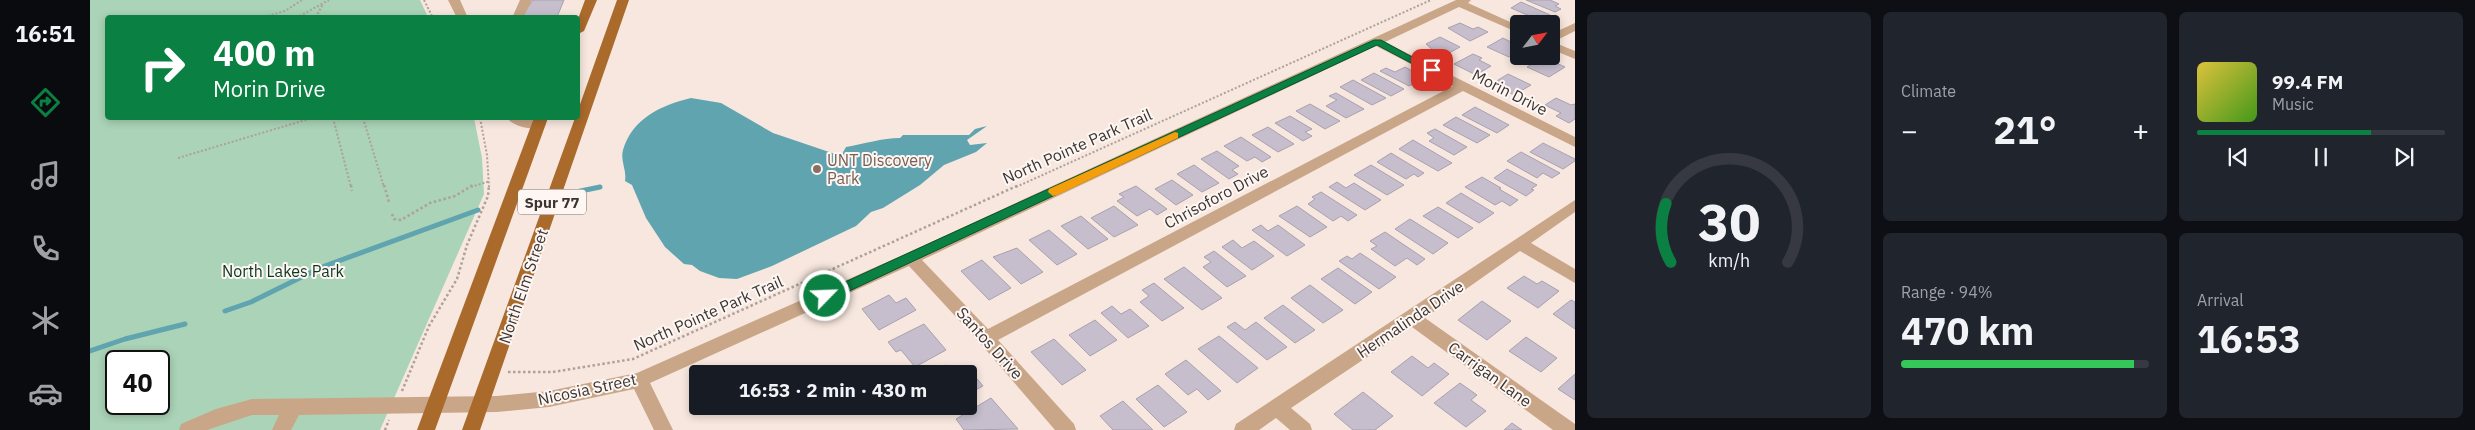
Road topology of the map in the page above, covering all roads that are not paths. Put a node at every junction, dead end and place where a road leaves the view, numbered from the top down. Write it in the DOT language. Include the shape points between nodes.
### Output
graph roads {
  1 [pos="454,0"];
  2 [pos="526,0"];
  3 [pos="591,0"];
  4 [pos="623,0"];
  5 [pos="1462,2"];
  6 [pos="462,15"];
  7 [pos="518,15"];
  8 [pos="580,26"];
  9 [pos="1510,26"];
  10 [pos="1575,26"];
  11 [pos="1560,34"];
  12 [pos="1377,42"];
  13 [pos="1560,49"];
  14 [pos="1575,55"];
  15 [pos="1463,86"];
  16 [pos="518,120"];
  17 [pos="540,121"];
  18 [pos="1575,143"];
  19 [pos="1575,205"];
  20 [pos="1520,244"];
  21 [pos="911,258"];
  22 [pos="1575,277"];
  23 [pos="1412,318"];
  24 [pos="986,338"];
  25 [pos="639,380"];
  26 [pos="436,404"];
  27 [pos="481,404"];
  28 [pos="294,405"];
  29 [pos="1278,408"];
  30 [pos="188,430"];
  31 [pos="281,430"];
  32 [pos="426,430"];
  33 [pos="471,430"];
  34 [pos="664,430"];
  35 [pos="1067,430"];
  36 [pos="1243,430"];
  37 [pos="1303,430"];
  38 [pos="1568,430"];
  1 -- 6 [label="street"];
  2 -- 7 [label="street"];
  3 -- 8 [label="main road"];
  4 -- 27 [label="main road, North Elm Street / Spur 77"];
  5 -- 9 [label="street"];
  5 -- 12 [label="street, Nicosia Street"];
  10 -- 11 [label="street"];
  12 -- 15 [label="street, Morin Drive"];
  12 -- 21 [label="street, Nicosia Street"];
  13 -- 14 [label="street"];
  15 -- 18 [label="street, Morin Drive"];
  15 -- 24 [label="street, Chrisoforo Drive"];
  16 -- 17 [label="street"];
  17 -- 26 [label="main road, Spur 77"];
  19 -- 20 [label="street, Hermalinda Drive"];
  20 -- 22 [label="street"];
  20 -- 23 [label="street, Hermalinda Drive"];
  21 -- 24 [label="street, Santos Drive"];
  21 -- 25 [label="street, Nicosia Street"];
  23 -- 29 [label="street, Hermalinda Drive"];
  23 -- 38 [label="street, Carrigan Lane"];
  24 -- 35 [label="street, Santos Drive"];
  25 -- 27 [label="street, Nicosia Street" via="549,399"];
  25 -- 34 [label="street"];
  26 -- 27 [label="street, Nicosia Street"];
  26 -- 28 [label="street, Nicosia Street"];
  26 -- 32 [label="main road, Spur 77"];
  27 -- 33 [label="main road, North Elm Street / Spur 77"];
  28 -- 30 [label="street, Nicosia Street" via="243,409"];
  28 -- 31 [label="street"];
  29 -- 36 [label="street, Hermalinda Drive"];
  29 -- 37 [label="street"];
}
